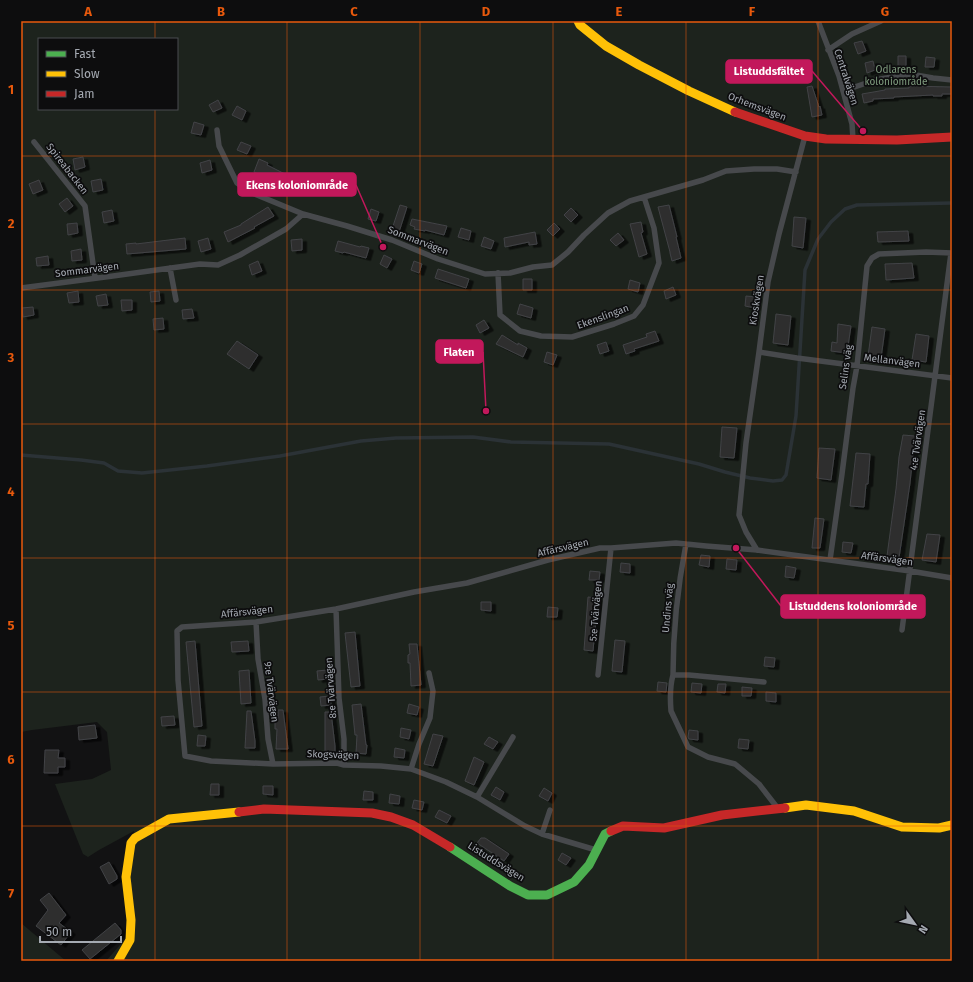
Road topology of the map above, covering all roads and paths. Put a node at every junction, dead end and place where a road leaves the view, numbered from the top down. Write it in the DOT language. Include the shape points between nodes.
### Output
graph roads {
  1 [pos="578,21"];
  2 [pos="818,21"];
  3 [pos="881,21"];
  4 [pos="828,50"];
  5 [pos="952,80"];
  6 [pos="843,91"];
  7 [pos="217,130"];
  8 [pos="805,136"];
  9 [pos="952,138"];
  10 [pos="853,140"];
  11 [pos="34,142"];
  12 [pos="796,172"];
  13 [pos="644,197"];
  14 [pos="303,214"];
  15 [pos="952,253"];
  16 [pos="170,268"];
  17 [pos="498,273"];
  18 [pos="95,278"];
  19 [pos="21,288"];
  20 [pos="176,300"];
  21 [pos="759,352"];
  22 [pos="857,366"];
  23 [pos="936,375"];
  24 [pos="952,378"];
  25 [pos="686,544"];
  26 [pos="611,548"];
  27 [pos="757,550"];
  28 [pos="830,560"];
  29 [pos="910,571"];
  30 [pos="952,578"];
  31 [pos="336,609"];
  32 [pos="256,622"];
  33 [pos="182,627"];
  34 [pos="902,630"];
  35 [pos="429,673"];
  36 [pos="598,675"];
  37 [pos="673,675"];
  38 [pos="764,682"];
  39 [pos="513,737"];
  40 [pos="273,764"];
  41 [pos="344,765"];
  42 [pos="411,769"];
  43 [pos="477,797"];
  44 [pos="778,809"];
  45 [pos="550,810"];
  46 [pos="952,825"];
  47 [pos="542,834"];
  48 [pos="596,850"];
  49 [pos="118,961"];
  1 -- 8 [label="street, Orhemsvägen" via="606,46 689,91 740,114"];
  2 -- 4 [label="lane, Centralvägen"];
  3 -- 4 [label="lane" via="852,34"];
  4 -- 6 [label="lane, Centralvägen"];
  5 -- 6 [label="lane" via="910,74 875,80"];
  6 -- 10 [label="lane, Centralvägen" via="852,124"];
  7 -- 14 [label="lane" via="219,146 237,183 250,192"];
  8 -- 10 [label="street, Orhemsvägen"];
  8 -- 12 [label="lane, Kioskvägen"];
  9 -- 10 [label="street, Orhemsvägen"];
  11 -- 18 [label="lane, Spireabacken" via="84,206"];
  12 -- 13 [label="lane, Sommarvägen" via="777,169 726,171"];
  12 -- 21 [label="lane, Kioskvägen" via="768,282"];
  13 -- 17 [label="lane, Sommarvägen" via="630,201 608,213 552,265"];
  13 -- 17 [label="lane, Ekenslingan" via="654,228 659,263 642,305 634,316 572,337 541,336 520,331 500,315"];
  14 -- 16 [label="lane, Sommarvägen" via="286,229 218,265 200,264"];
  14 -- 17 [label="lane, Sommarvägen" via="392,240 438,259 485,274"];
  15 -- 22 [label="lane, Selins väg" via="878,254 872,258 867,266"];
  15 -- 23 [label="lane, 4:e Tvärvägen"];
  16 -- 18 [label="lane, Sommarvägen"];
  16 -- 20 [label="lane"];
  18 -- 19 [label="lane, Sommarvägen"];
  21 -- 22 [label="lane, Mellanvägen"];
  21 -- 27 [label="lane, Kioskvägen" via="739,515"];
  22 -- 23 [label="lane, Mellanvägen"];
  22 -- 28 [label="lane, Selins väg"];
  23 -- 24 [label="lane, Mellanvägen"];
  23 -- 29 [label="lane, 4:e Tvärvägen"];
  25 -- 26 [label="lane, Affärsvägen"];
  25 -- 27 [label="lane, Affärsvägen"];
  25 -- 37 [label="lane, Undins väg" via="677,607"];
  26 -- 31 [label="lane, Affärsvägen" via="600,548 548,560 467,583"];
  26 -- 36 [label="lane, 5:e Tvärvägen"];
  27 -- 28 [label="lane, Affärsvägen"];
  28 -- 29 [label="lane, Affärsvägen"];
  29 -- 30 [label="lane, Affärsvägen"];
  29 -- 34 [label="lane, 4:e Tvärvägen"];
  31 -- 32 [label="lane, Affärsvägen"];
  31 -- 41 [label="lane, 8:e Tvärvägen"];
  32 -- 33 [label="lane, Affärsvägen"];
  32 -- 40 [label="lane, 9:e Tvärvägen" via="258,658"];
  33 -- 40 [label="lane, Skogsvägen" via="177,631 178,680 185,756 211,761"];
  35 -- 42 [label="lane" via="433,690 430,718"];
  37 -- 38 [label="lane"];
  37 -- 44 [label="lane, Undins väg" via="671,711 688,747 708,757 735,764 760,784"];
  39 -- 43 [label="lane"];
  40 -- 41 [label="lane, Skogsvägen"];
  41 -- 42 [label="lane, Skogsvägen"];
  42 -- 43 [label="lane, Skogsvägen"];
  43 -- 47 [label="lane, Skogsvägen"];
  44 -- 46 [label="street, Listuddsvägen" via="806,805 854,811 902,827 939,828"];
  44 -- 48 [label="street, Listuddsvägen" via="722,815 664,828 623,826 605,834"];
  45 -- 47 [label="lane"];
  47 -- 48 [label="lane, Skogsvägen"];
  48 -- 49 [label="street, Listuddsvägen" via="589,865 574,882 547,895 528,895 413,825 391,817 372,813 264,809 169,819 135,838 131,843 126,877 131,920 130,940"];
}
